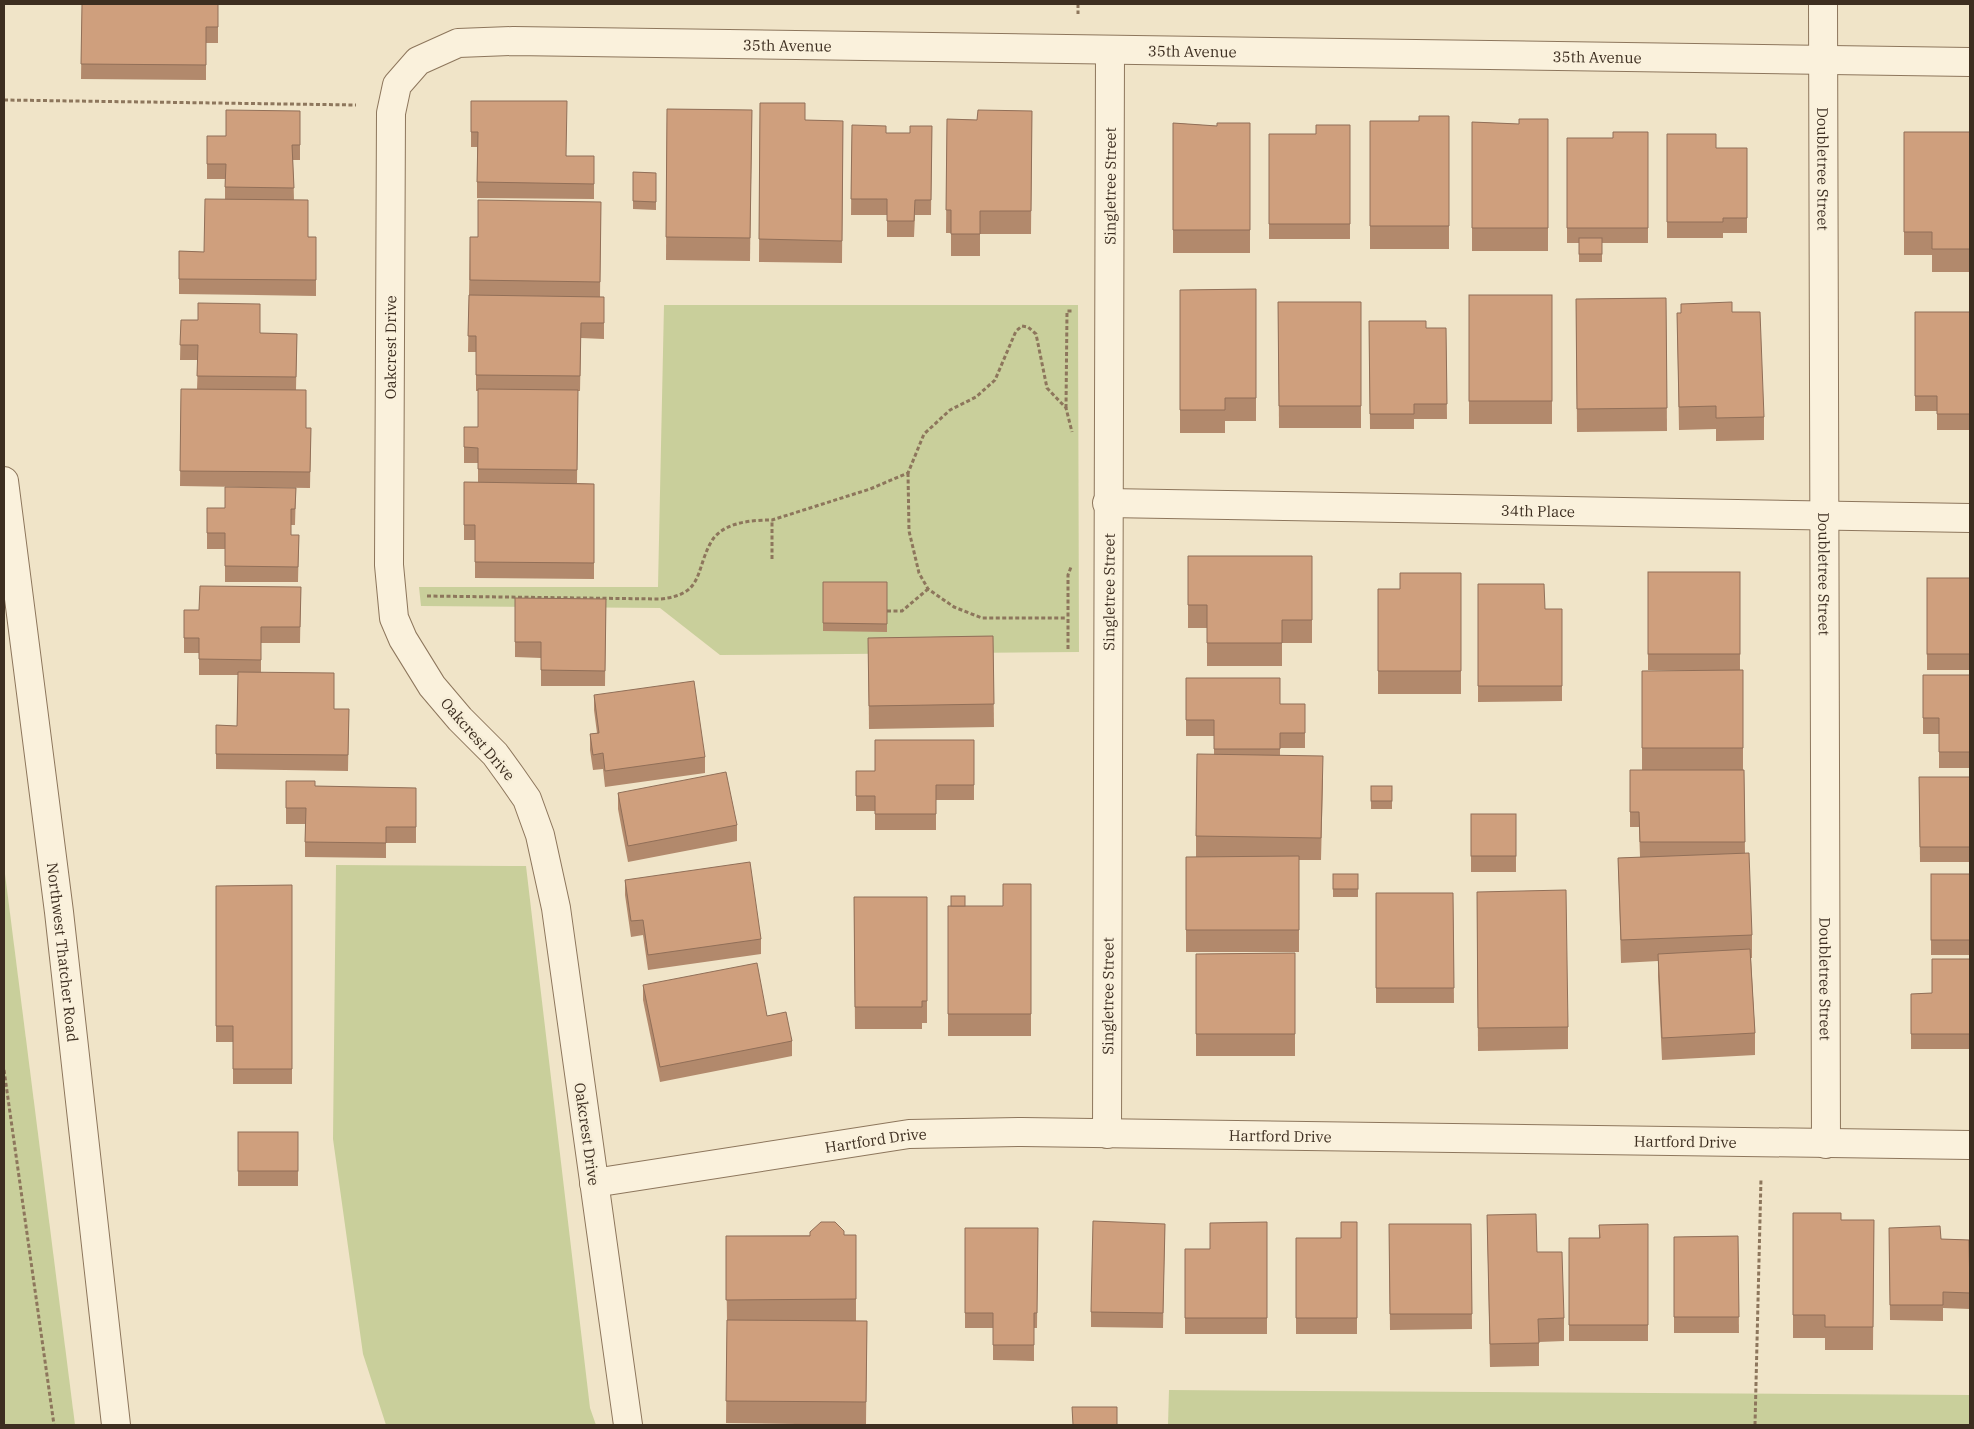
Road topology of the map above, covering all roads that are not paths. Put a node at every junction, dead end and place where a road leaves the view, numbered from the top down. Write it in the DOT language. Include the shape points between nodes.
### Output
graph roads {
  1 [pos="1823,4"];
  2 [pos="1110,50"];
  3 [pos="1823,60"];
  4 [pos="418,61"];
  5 [pos="1970,62"];
  6 [pos="4,481"];
  7 [pos="1107,503"];
  8 [pos="1825,516"];
  9 [pos="1970,518"];
  10 [pos="1107,1134"];
  11 [pos="1826,1144"];
  12 [pos="1970,1145"];
  13 [pos="594,1183"];
  14 [pos="116,1425"];
  15 [pos="628,1425"];
  1 -- 3 [label="street, Doubletree Street"];
  2 -- 3 [label="street, 35th Avenue"];
  2 -- 4 [label="street, 35th Avenue" via="482,41 458,43"];
  2 -- 7 [label="street, Singletree Street"];
  3 -- 5 [label="street, 35th Avenue"];
  3 -- 8 [label="street, Doubletree Street"];
  4 -- 13 [label="street, Oakcrest Drive" via="397,85 392,106 389,526 394,618 403,640 432,686 495,754 527,799 536,818 556,908"];
  6 -- 14 [label="street, Northwest Thatcher Road" via="59,912"];
  7 -- 8 [label="street, 34th Place"];
  7 -- 10 [label="street, Singletree Street"];
  8 -- 9 [label="street, 34th Place"];
  8 -- 11 [label="street, Doubletree Street"];
  10 -- 11 [label="street, Hartford Drive"];
  10 -- 13 [label="street, Hartford Drive" via="909,1134"];
  11 -- 12 [label="street, Hartford Drive"];
  13 -- 15 [label="street, Oakcrest Drive"];
}
